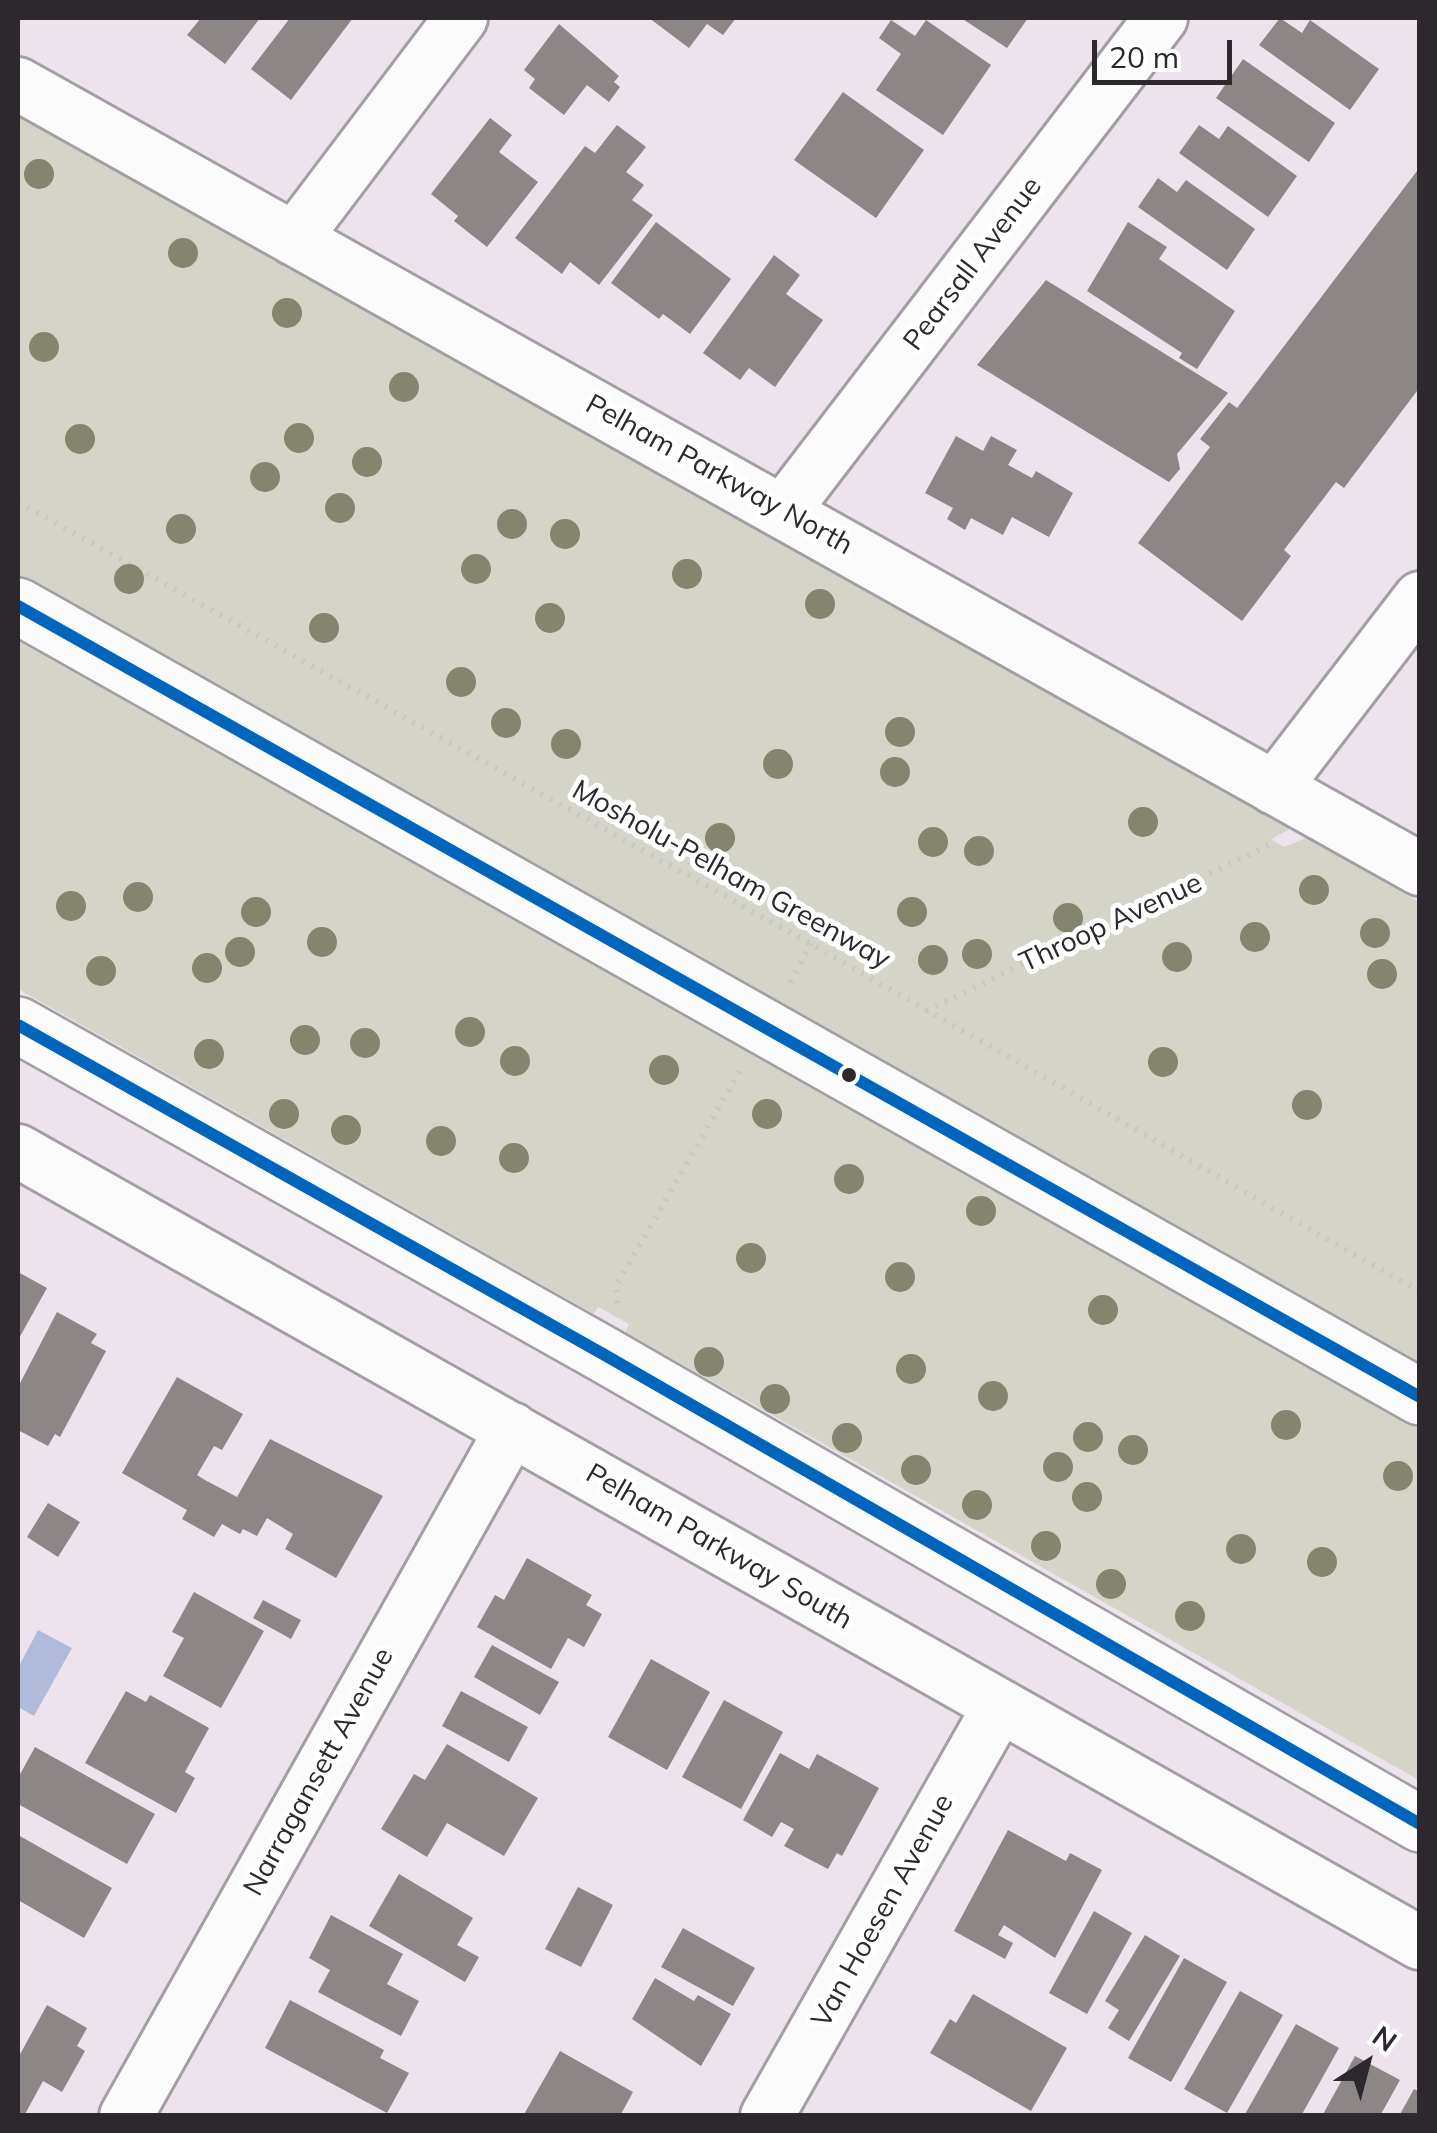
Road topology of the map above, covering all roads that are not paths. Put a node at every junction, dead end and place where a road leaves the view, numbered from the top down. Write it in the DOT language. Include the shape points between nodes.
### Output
graph roads {
  1 [pos="462,18"];
  2 [pos="1161,18"];
  3 [pos="18,84"];
  4 [pos="294,239"];
  5 [pos="784,510"];
  6 [pos="1420,598"];
  7 [pos="18,606"];
  8 [pos="1274,788"];
  9 [pos="1420,870"];
  10 [pos="18,1024"];
  11 [pos="18,1151"];
  12 [pos="1420,1397"];
  13 [pos="512,1429"];
  14 [pos="998,1707"];
  15 [pos="1420,1824"];
  16 [pos="1420,1943"];
  17 [pos="126,2116"];
  18 [pos="767,2116"];
  1 -- 4 [label="street"];
  2 -- 5 [label="street, Pearsall Avenue"];
  3 -- 4 [label="street, Pelham Parkway North"];
  4 -- 5 [label="street, Pelham Parkway North"];
  5 -- 8 [label="street, Pelham Parkway North"];
  6 -- 8 [label="street"];
  7 -- 12 [label="main road"];
  8 -- 9 [label="street, Pelham Parkway North"];
  10 -- 15 [label="main road"];
  11 -- 13 [label="street, Pelham Parkway South"];
  13 -- 14 [label="street, Pelham Parkway South"];
  13 -- 17 [label="street, Narragansett Avenue"];
  14 -- 16 [label="street, Pelham Parkway South"];
  14 -- 18 [label="street, Van Hoesen Avenue"];
}
